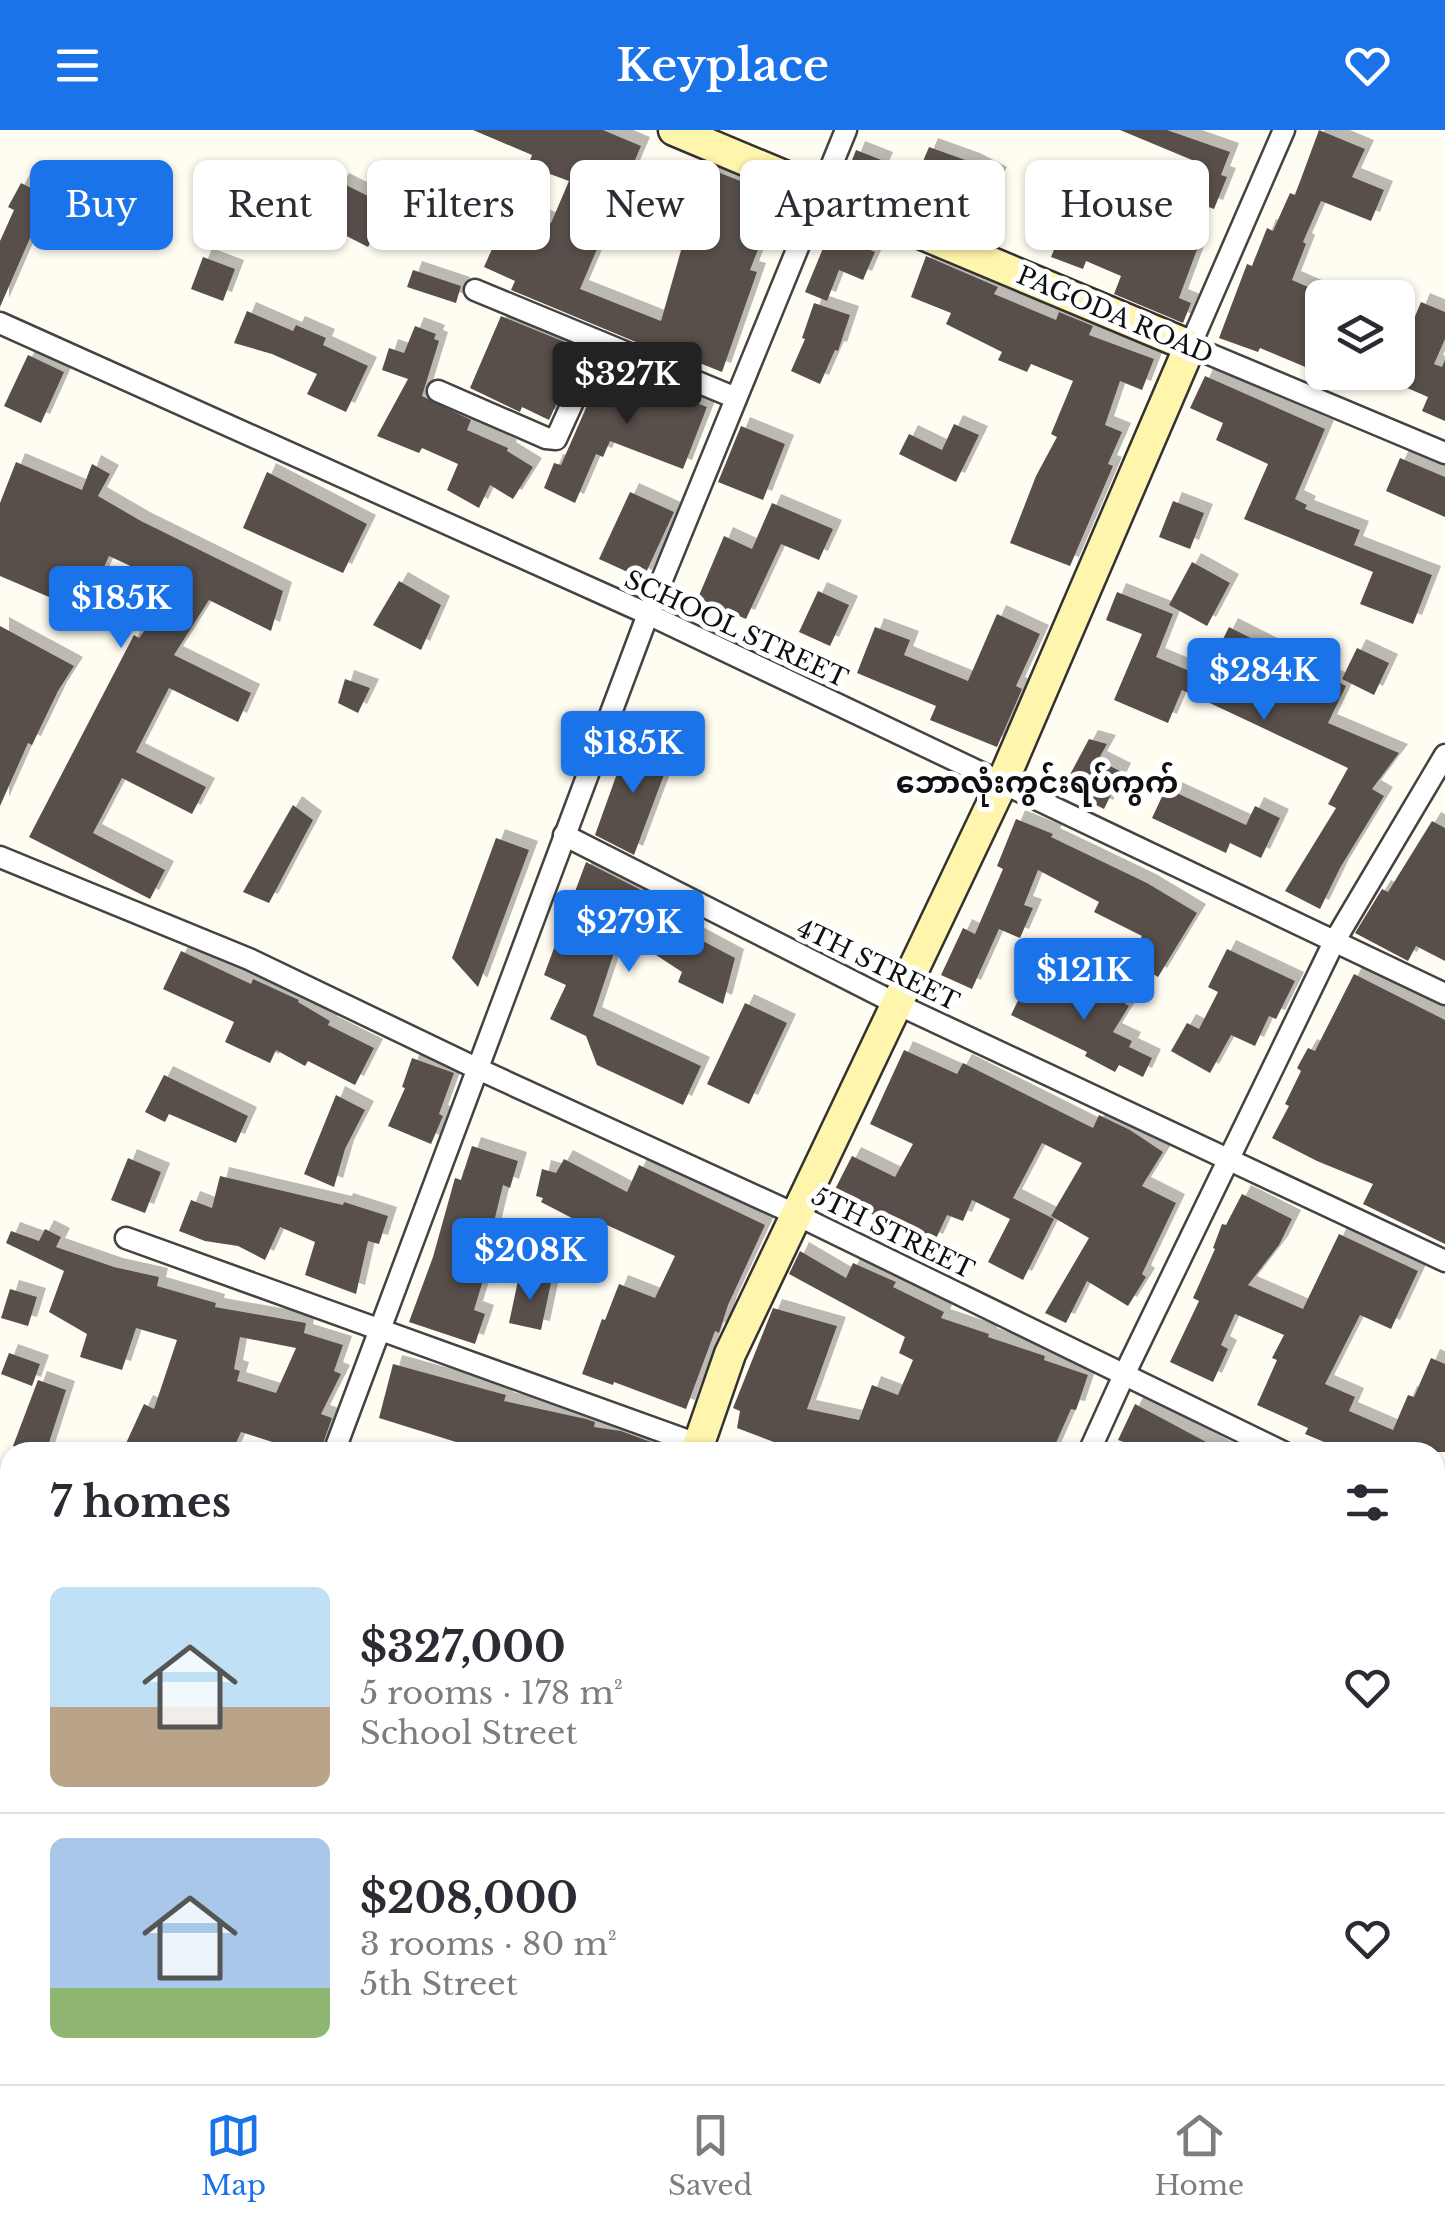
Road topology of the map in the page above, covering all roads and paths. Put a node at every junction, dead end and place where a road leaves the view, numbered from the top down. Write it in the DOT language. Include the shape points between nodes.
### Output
graph roads {
  1 [pos="674,130"];
  2 [pos="846,130"];
  3 [pos="1284,130"];
  4 [pos="745,160"];
  5 [pos="833,160"];
  6 [pos="795,250"];
  7 [pos="960,250"];
  8 [pos="474,290"];
  9 [pos="0,323"];
  10 [pos="600,342"];
  11 [pos="1190,346"];
  12 [pos="438,391"];
  13 [pos="736,398"];
  14 [pos="1445,453"];
  15 [pos="648,614"];
  16 [pos="1445,755"];
  17 [pos="1002,783"];
  18 [pos="564,835"];
  19 [pos="0,857"];
  20 [pos="1334,942"];
  21 [pos="1445,994"];
  22 [pos="897,1004"];
  23 [pos="476,1068"];
  24 [pos="1228,1160"];
  25 [pos="797,1214"];
  26 [pos="126,1238"];
  27 [pos="1445,1261"];
  28 [pos="382,1330"];
  29 [pos="1124,1374"];
  30 [pos="338,1442"];
  31 [pos="680,1442"];
  32 [pos="698,1442"];
  33 [pos="1094,1442"];
  34 [pos="1263,1442"];
  1 -- 4 [label="main road, PAGODA ROAD"];
  2 -- 5 [label="street"];
  3 -- 11 [label="street"];
  6 -- 13 [label="street"];
  7 -- 11 [label="main road, PAGODA ROAD"];
  8 -- 10 [label="street"];
  9 -- 15 [label="street, SCHOOL STREET"];
  10 -- 12 [label="street" via="556,439"];
  10 -- 13 [label="street"];
  11 -- 14 [label="street, PAGODA ROAD"];
  11 -- 17 [label="main road"];
  13 -- 15 [label="street"];
  15 -- 17 [label="street, SCHOOL STREET"];
  15 -- 18 [label="street"];
  16 -- 20 [label="street"];
  17 -- 20 [label="street, SCHOOL STREET"];
  17 -- 22 [label="main road"];
  18 -- 22 [label="street, 4TH STREET"];
  18 -- 23 [label="street"];
  19 -- 23 [label="street, 5TH STREET" via="249,959"];
  20 -- 21 [label="street, SCHOOL STREET"];
  20 -- 24 [label="street"];
  22 -- 24 [label="street, 4TH STREET"];
  22 -- 25 [label="main road"];
  23 -- 25 [label="street, 5TH STREET"];
  23 -- 28 [label="street"];
  24 -- 27 [label="street, 4TH STREET"];
  24 -- 29 [label="street"];
  25 -- 29 [label="street, 5TH STREET"];
  25 -- 32 [label="main road" via="730,1354"];
  26 -- 28 [label="street"];
  28 -- 30 [label="street"];
  28 -- 31 [label="street"];
  29 -- 33 [label="street"];
  29 -- 34 [label="street, 5TH STREET"];
}
